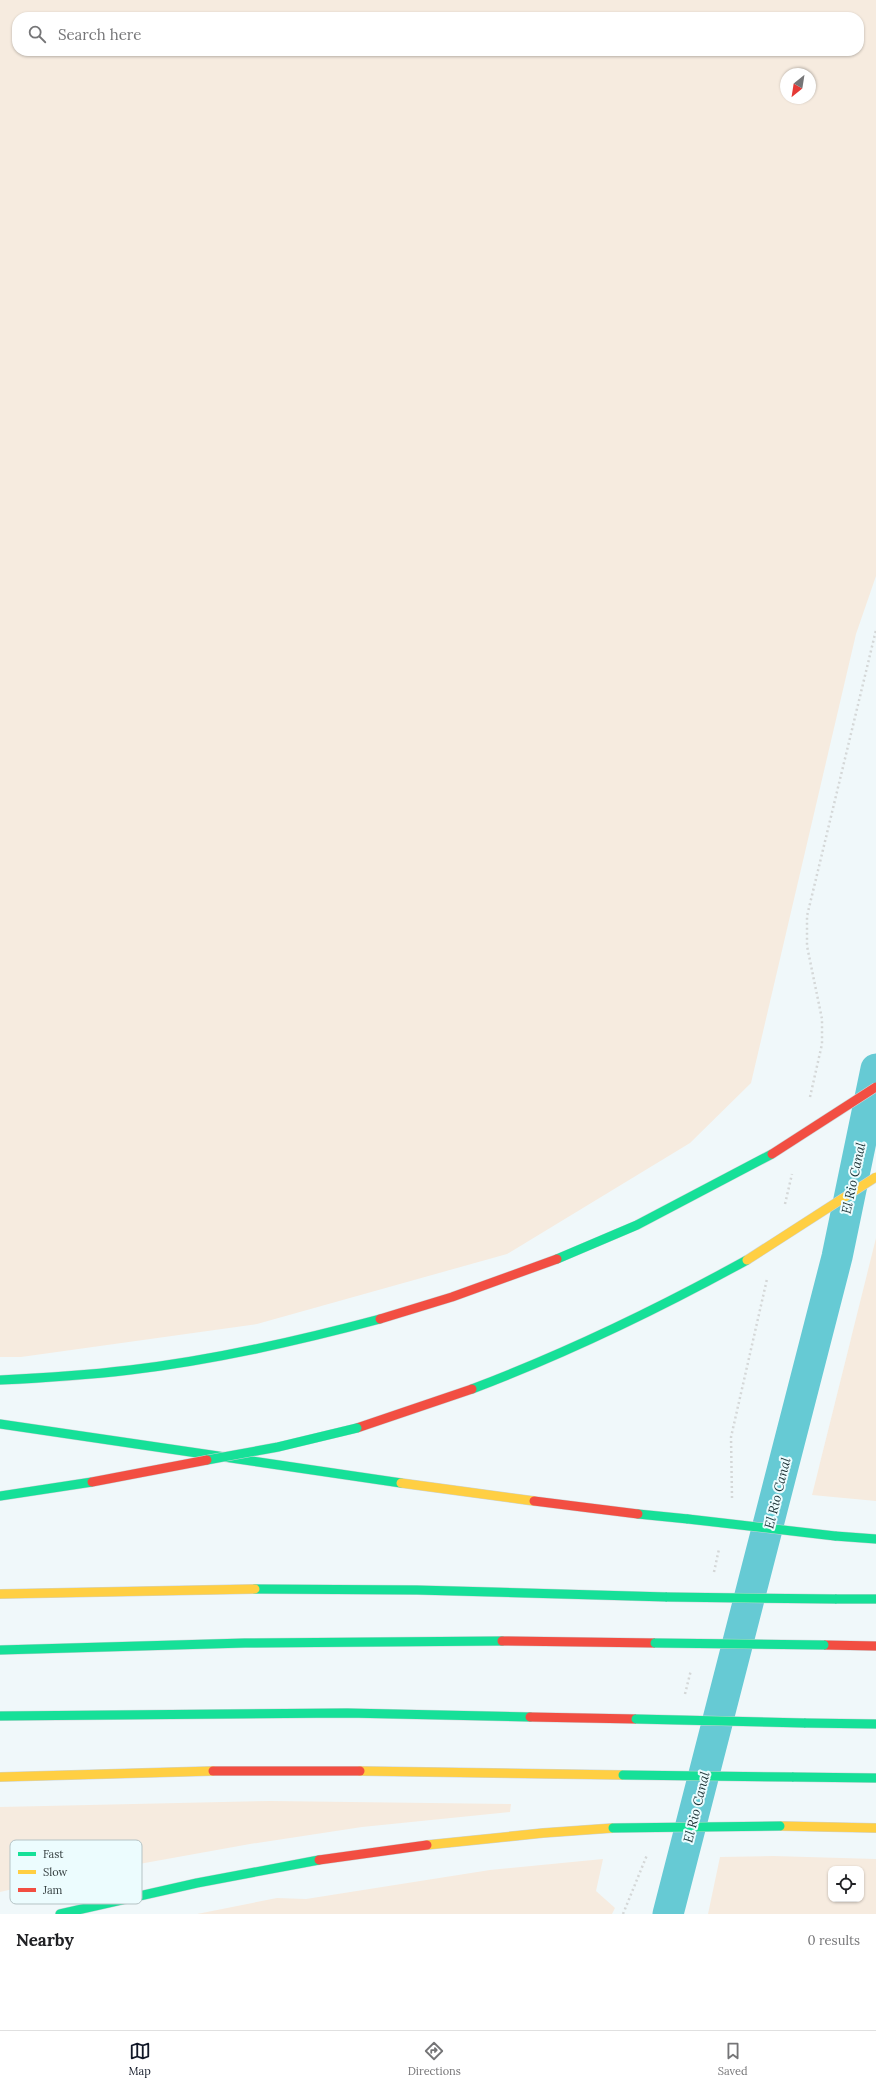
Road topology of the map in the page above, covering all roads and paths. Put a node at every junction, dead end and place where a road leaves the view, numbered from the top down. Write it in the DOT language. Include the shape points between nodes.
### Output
graph roads {
  1 [pos="876,1087"];
  2 [pos="876,1177"];
  3 [pos="0,1380"];
  4 [pos="0,1424"];
  5 [pos="0,1496"];
  6 [pos="876,1539"];
  7 [pos="0,1594"];
  8 [pos="876,1599"];
  9 [pos="876,1646"];
  10 [pos="0,1650"];
  11 [pos="0,1716"];
  12 [pos="876,1724"];
  13 [pos="0,1777"];
  14 [pos="876,1778"];
  15 [pos="876,1828"];
  16 [pos="142,1895"];
  17 [pos="104,1904"];
  18 [pos="60,1914"];
  1 -- 3 [label="highway, bridge" via="772,1154 642,1223 588,1247 467,1293 336,1331 197,1360 70,1376"];
  2 -- 5 [label="highway, bridge" via="747,1260 679,1296 578,1346 478,1386 357,1428 278,1447 92,1482"];
  4 -- 6 [label="highway, bridge" via="413,1485 603,1510"];
  7 -- 8 [label="highway, bridge" via="354,1589 667,1597"];
  9 -- 10 [label="highway, bridge" via="519,1640 318,1640"];
  11 -- 12 [label="highway, bridge" via="347,1713"];
  13 -- 14 [label="highway, bridge" via="242,1770 411,1770"];
  15 -- 16 [label="highway, bridge" via="613,1828 497,1836 336,1857 228,1876"];
  17 -- 18 [label="highway, bridge"];
}
